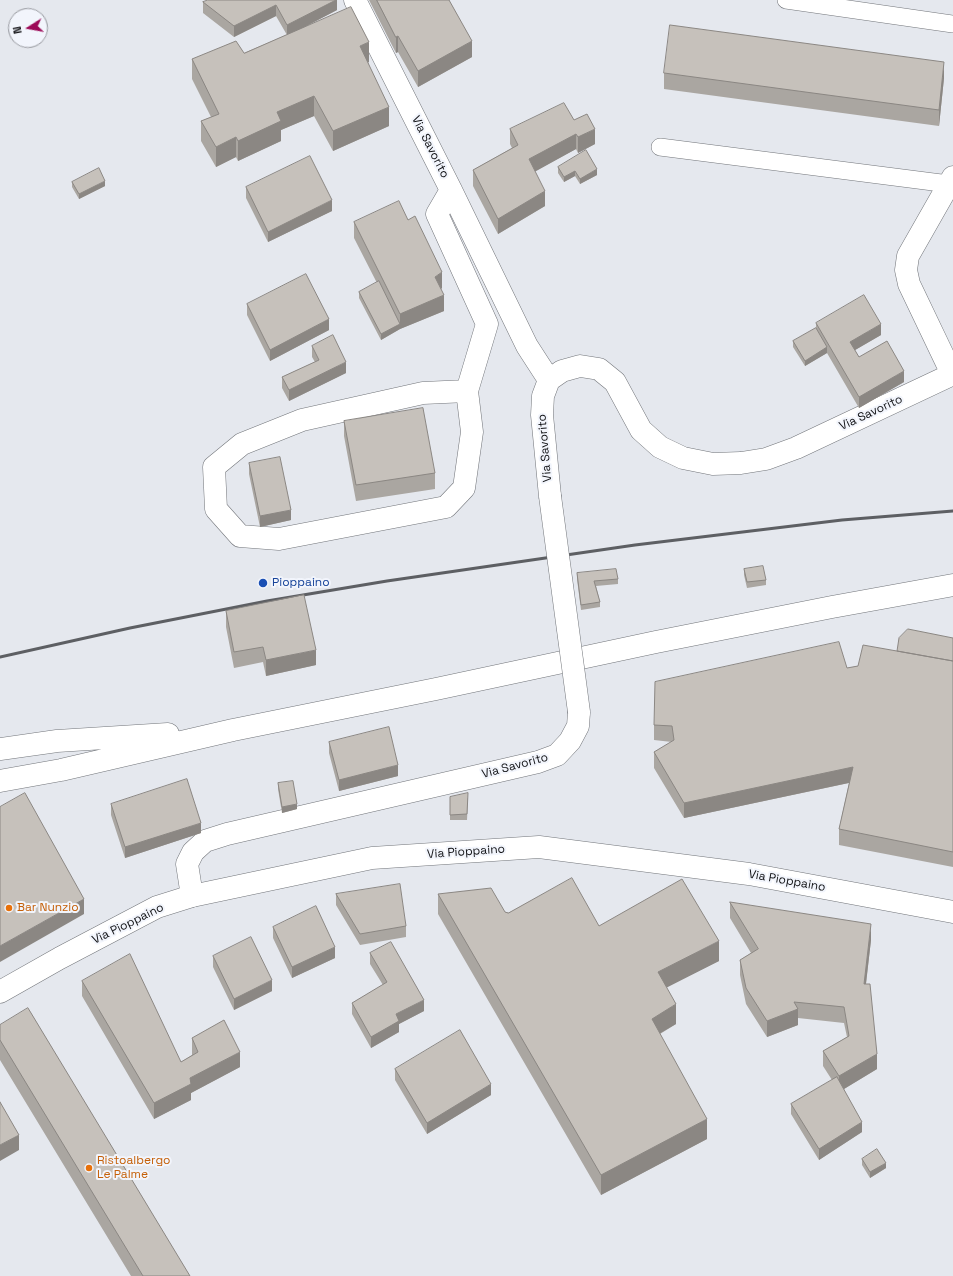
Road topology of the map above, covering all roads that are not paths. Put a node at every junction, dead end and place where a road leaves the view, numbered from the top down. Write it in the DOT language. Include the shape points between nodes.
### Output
graph roads {
  1 [pos="355,0"];
  2 [pos="786,0"];
  3 [pos="953,24"];
  4 [pos="660,147"];
  5 [pos="951,180"];
  6 [pos="451,190"];
  7 [pos="953,374"];
  8 [pos="549,380"];
  9 [pos="467,391"];
  10 [pos="953,585"];
  11 [pos="233,730"];
  12 [pos="0,749"];
  13 [pos="0,781"];
  14 [pos="192,896"];
  15 [pos="953,912"];
  16 [pos="0,992"];
  1 -- 6 [label="main road, Via Savorito"];
  2 -- 3 [label="lane"];
  4 -- 5 [label="lane"];
  5 -- 7 [label="main road" via="908,256 906,270 909,284"];
  6 -- 8 [label="main road, Via Savorito" via="527,346"];
  6 -- 9 [label="main road" via="437,214 487,324"];
  7 -- 8 [label="main road, Via Savorito" via="796,448 766,459 727,464 683,458 660,447 641,430 615,382 599,369 580,366 562,371"];
  8 -- 14 [label="main road, Via Savorito, bridge" via="543,396 542,415 550,496 579,712 578,726 570,741 557,755 538,762 206,840 193,852 187,864"];
  9 -- 9 [label="main road" via="423,393 302,420 242,444 214,467 216,509 240,536 278,539 446,507 464,488 472,432"];
  10 -- 11 [label="main road" via="656,642"];
  11 -- 12 [label="main road" via="57,741"];
  11 -- 13 [label="main road" via="61,770"];
  14 -- 15 [label="main road, Via Pioppaino" via="372,858 539,847 749,874"];
  14 -- 16 [label="main road, Via Pioppaino" via="157,907"];
}
